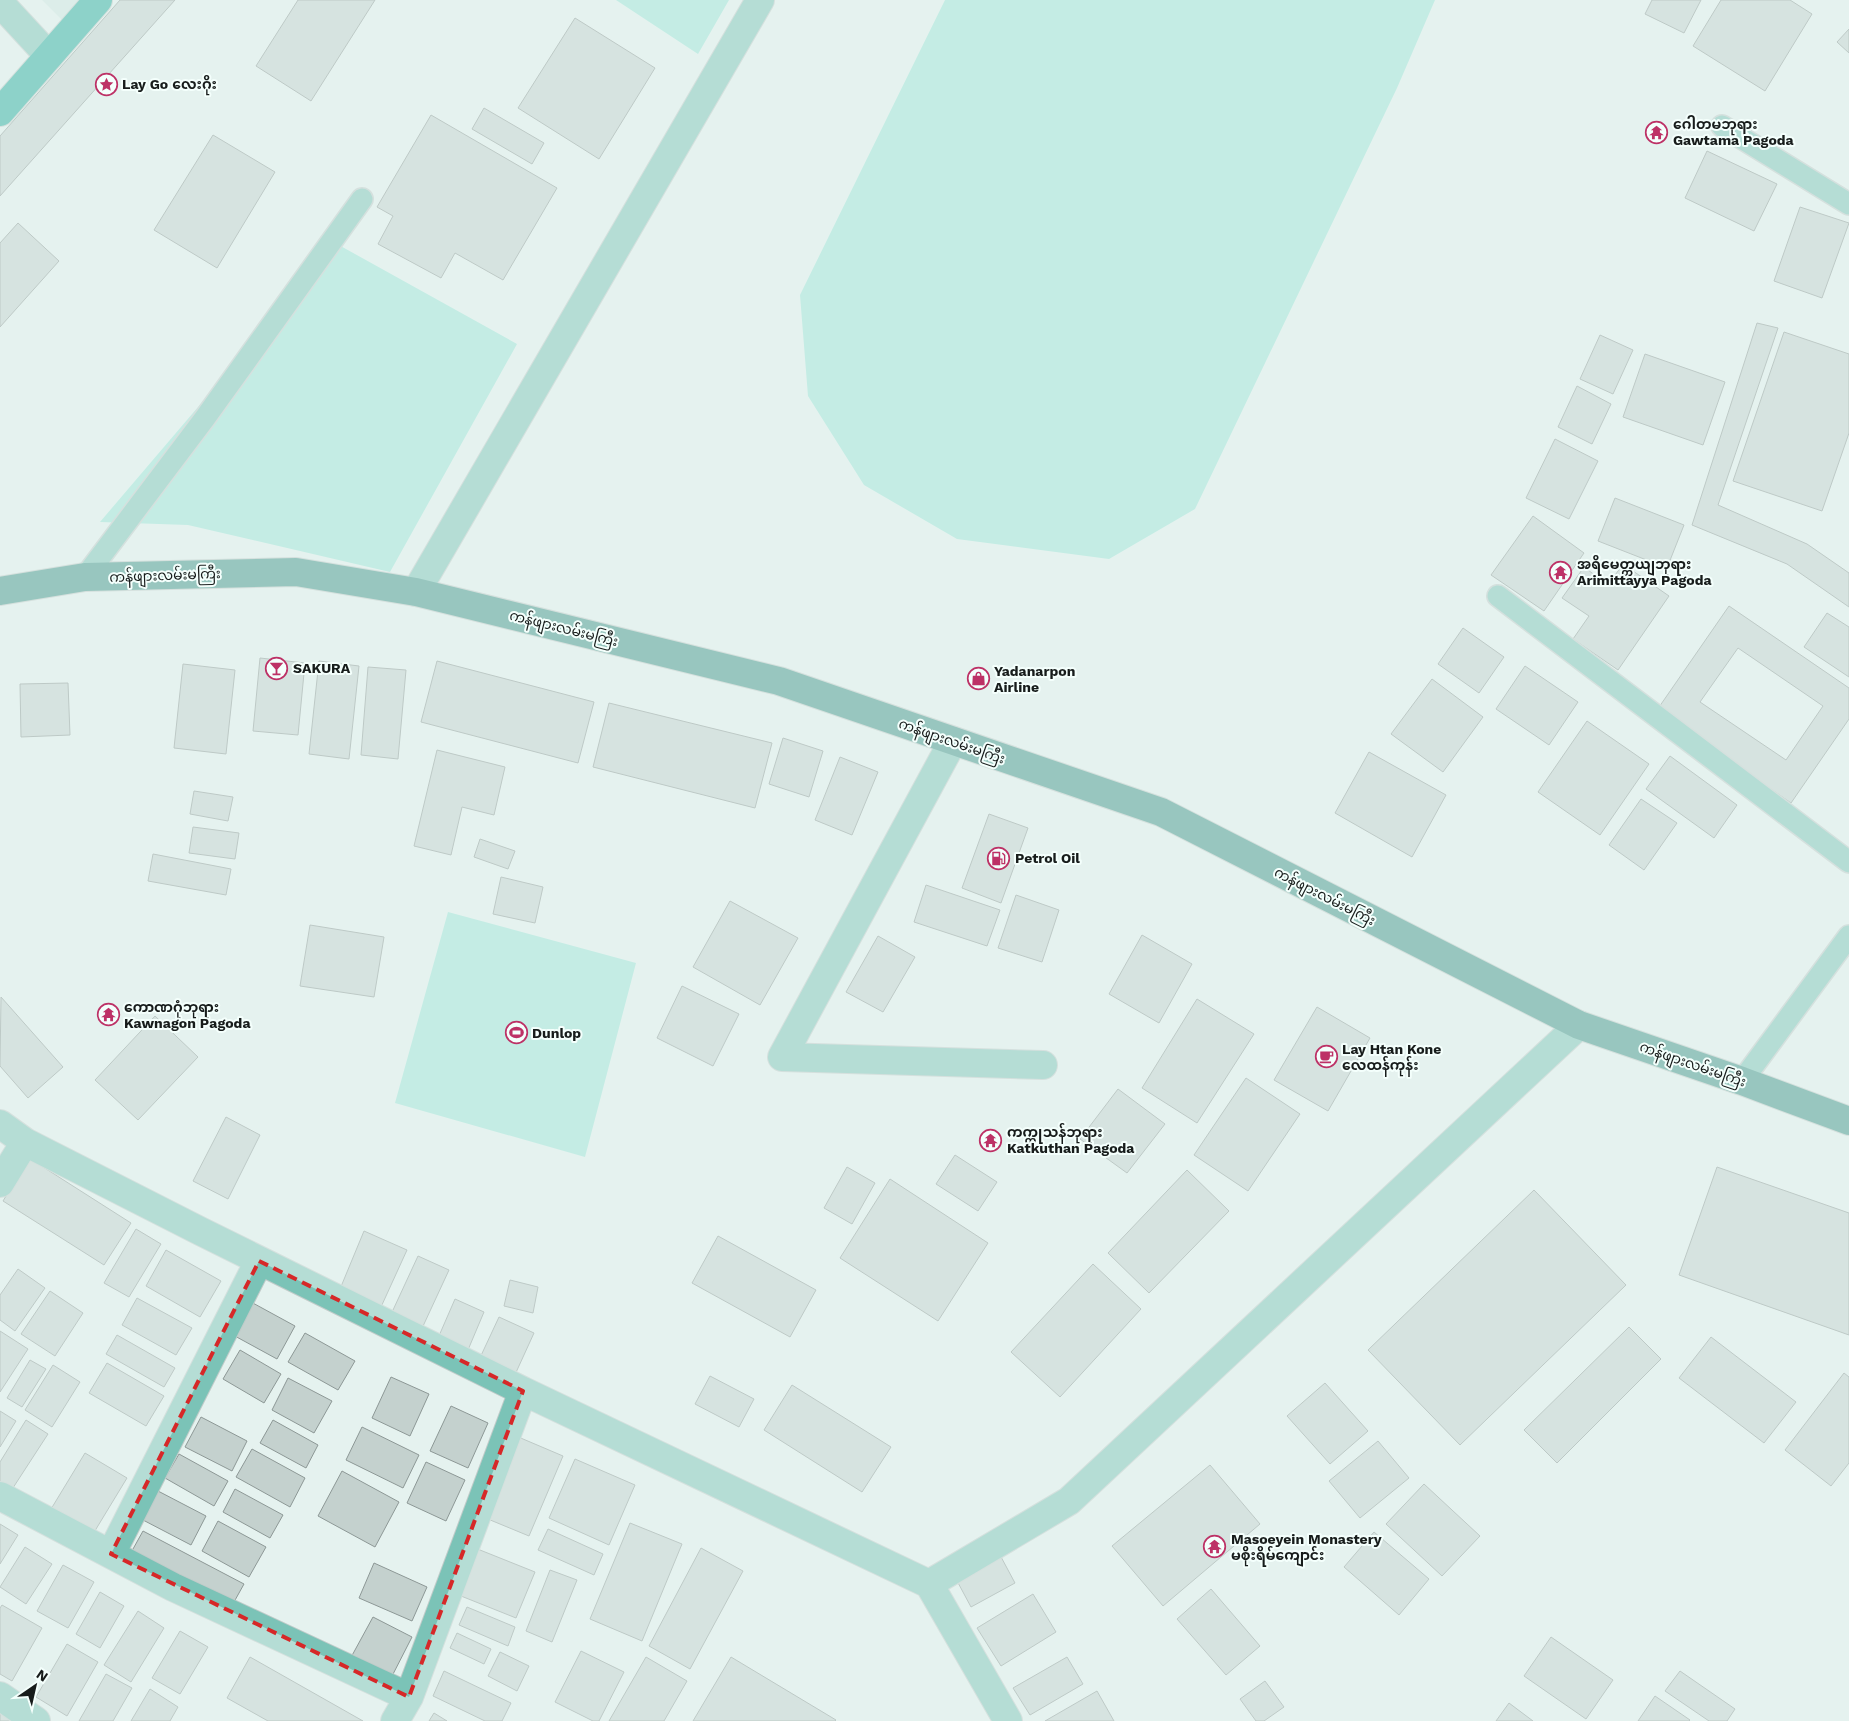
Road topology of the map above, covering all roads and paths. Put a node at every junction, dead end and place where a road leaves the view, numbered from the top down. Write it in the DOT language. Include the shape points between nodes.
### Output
graph roads {
  1 [pos="98,0"];
  2 [pos="760,0"];
  3 [pos="0,3"];
  4 [pos="49,56"];
  5 [pos="0,112"];
  6 [pos="1722,126"];
  7 [pos="362,199"];
  8 [pos="1849,204"];
  9 [pos="86,578"];
  10 [pos="0,591"];
  11 [pos="416,592"];
  12 [pos="1498,596"];
  13 [pos="954,741"];
  14 [pos="1849,862"];
  15 [pos="1849,936"];
  16 [pos="1579,1025"];
  17 [pos="1043,1065"];
  18 [pos="1742,1081"];
  19 [pos="1849,1121"];
  20 [pos="0,1124"];
  21 [pos="25,1142"];
  22 [pos="0,1183"];
  23 [pos="260,1261"];
  24 [pos="523,1391"];
  25 [pos="0,1496"];
  26 [pos="111,1554"];
  27 [pos="929,1584"];
  28 [pos="0,1696"];
  29 [pos="409,1697"];
  30 [pos="36,1721"];
  31 [pos="396,1721"];
  32 [pos="1008,1721"];
  1 -- 4 [label="main road"];
  2 -- 11 [label="street"];
  3 -- 4 [label="street"];
  4 -- 5 [label="main road"];
  6 -- 8 [label="lane"];
  7 -- 9 [label="lane"];
  9 -- 10 [label="main road, ကန်ဖျားလမ်းမကြီး"];
  9 -- 11 [label="main road, ကန်ဖျားလမ်းမကြီး" via="296,572"];
  11 -- 13 [label="main road, ကန်ဖျားလမ်းမကြီး" via="779,681"];
  12 -- 14 [label="lane"];
  13 -- 16 [label="main road, ကန်ဖျားလမ်းမကြီး" via="1161,812"];
  13 -- 17 [label="street" via="782,1057"];
  15 -- 18 [label="lane"];
  16 -- 18 [label="main road, ကန်ဖျားလမ်းမကြီး"];
  16 -- 27 [label="street" via="1069,1501"];
  18 -- 19 [label="main road, ကန်ဖျားလမ်းမကြီး"];
  20 -- 21 [label="street"];
  21 -- 22 [label="street"];
  21 -- 23 [label="street"];
  23 -- 24 [label="street"];
  23 -- 26 [label="street"];
  24 -- 27 [label="street"];
  24 -- 29 [label="street"];
  25 -- 26 [label="street"];
  26 -- 29 [label="street"];
  27 -- 32 [label="street"];
  28 -- 30 [label="street"];
  29 -- 31 [label="street"];
}
